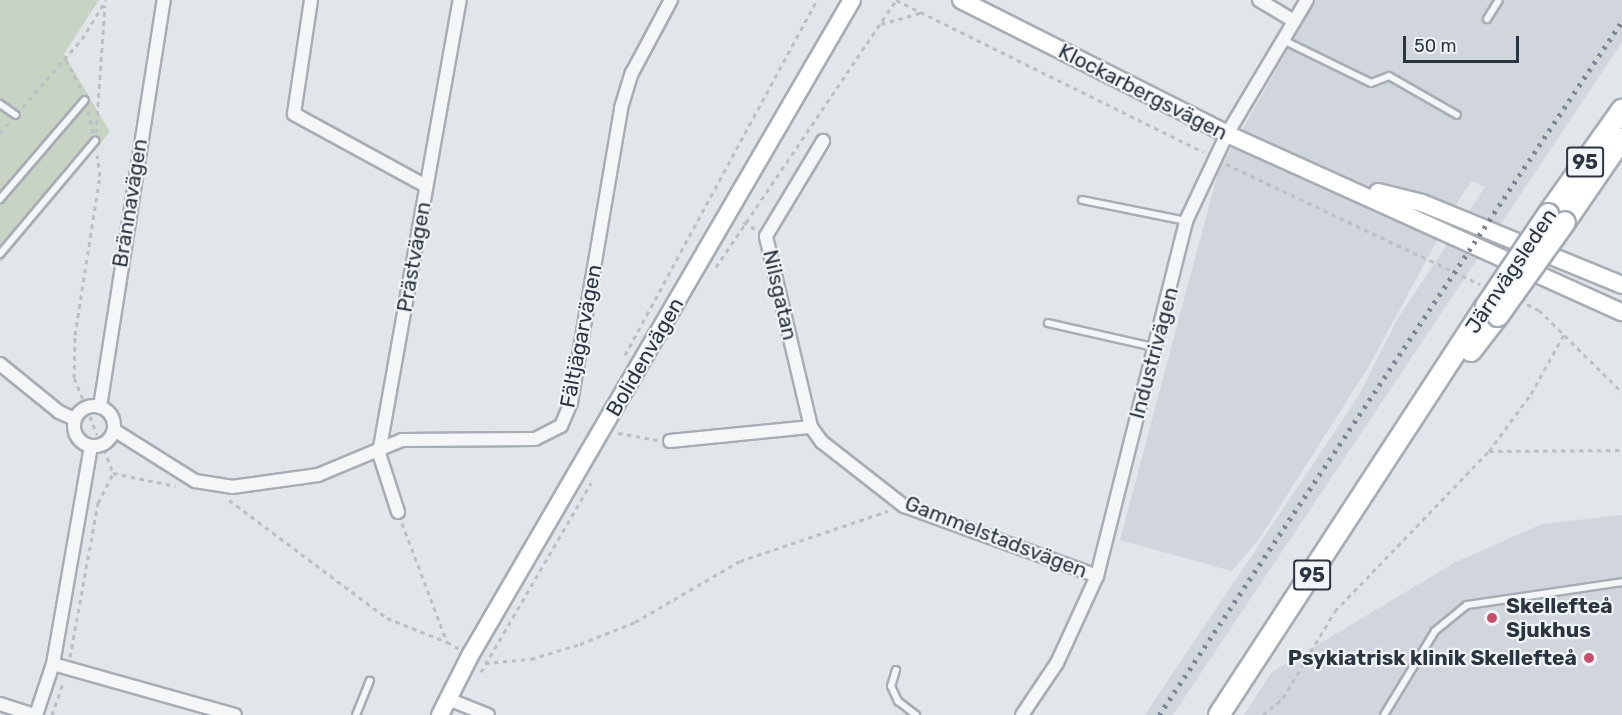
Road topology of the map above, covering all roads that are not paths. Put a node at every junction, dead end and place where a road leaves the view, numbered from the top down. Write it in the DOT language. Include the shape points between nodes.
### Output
graph roads {
  1 [pos="164,0"];
  2 [pos="311,0"];
  3 [pos="460,0"];
  4 [pos="671,0"];
  5 [pos="852,0"];
  6 [pos="961,0"];
  7 [pos="1259,0"];
  8 [pos="1307,0"];
  9 [pos="1499,0"];
  10 [pos="1487,19"];
  11 [pos="1294,21"];
  12 [pos="1283,40"];
  13 [pos="85,100"];
  14 [pos="0,104"];
  15 [pos="1622,110"];
  16 [pos="16,115"];
  17 [pos="1458,115"];
  18 [pos="1227,135"];
  19 [pos="94,141"];
  20 [pos="823,141"];
  21 [pos="1621,141"];
  22 [pos="1328,178"];
  23 [pos="426,186"];
  24 [pos="0,199"];
  25 [pos="1082,200"];
  26 [pos="1557,218"];
  27 [pos="1186,221"];
  28 [pos="0,254"];
  29 [pos="1622,285"];
  30 [pos="1622,312"];
  31 [pos="1048,323"];
  32 [pos="1154,347"];
  33 [pos="0,364"];
  34 [pos="100,407"];
  35 [pos="75,419"];
  36 [pos="811,427"];
  37 [pos="114,430"];
  38 [pos="670,441"];
  39 [pos="91,446"];
  40 [pos="379,453"];
  41 [pos="398,512"];
  42 [pos="1097,576"];
  43 [pos="1622,582"];
  44 [pos="53,664"];
  45 [pos="896,670"];
  46 [pos="370,681"];
  47 [pos="448,699"];
  48 [pos="0,704"];
  49 [pos="35,715"];
  50 [pos="235,715"];
  51 [pos="356,715"];
  52 [pos="440,715"];
  53 [pos="488,715"];
  54 [pos="916,715"];
  55 [pos="1022,715"];
  56 [pos="1219,715"];
  57 [pos="1384,715"];
  1 -- 34 [label="street, Brännavägen"];
  2 -- 23 [label="street" via="294,114"];
  3 -- 23 [label="street, Prästvägen"];
  4 -- 40 [label="street, Fältjägarvägen" via="632,73 621,108 571,402 561,426 535,440 402,441"];
  5 -- 47 [label="main road, Bolidenvägen"];
  6 -- 18 [label="main road, Klockarbergsvägen"];
  7 -- 11 [label="street"];
  8 -- 11 [label="street, Industrivägen"];
  9 -- 10 [label="lane"];
  11 -- 12 [label="street, Industrivägen"];
  12 -- 17 [label="lane" via="1371,83 1389,76"];
  12 -- 18 [label="street, Industrivägen"];
  13 -- 24 [label="lane"];
  14 -- 16 [label="lane"];
  15 -- 26 [label="main road, Järnvägsleden / 95"];
  18 -- 22 [label="main road, Klockarbergsvägen"];
  18 -- 27 [label="street, Industrivägen"];
  19 -- 28 [label="lane"];
  20 -- 36 [label="street, Nilsgatan" via="766,236"];
  21 -- 26 [label="main road, Järnvägsleden / 95"];
  22 -- 29 [label="main road, Klockarbergsvägen" via="1422,203"];
  22 -- 30 [label="main road, Klockarbergsvägen"];
  23 -- 40 [label="street, Prästvägen"];
  25 -- 27 [label="lane"];
  26 -- 56 [label="main road, Järnvägsleden / 95, bridge" via="1490,303"];
  27 -- 32 [label="street, Industrivägen"];
  31 -- 32 [label="lane"];
  32 -- 42 [label="street, Industrivägen"];
  33 -- 35 [label="street" via="59,412"];
  34 -- 35 [label="street" via="86,407"];
  34 -- 37 [label="street" via="110,413"];
  35 -- 39 [label="street" via="76,436"];
  36 -- 38 [label="street"];
  36 -- 42 [label="street, Gammelstadsvägen" via="822,442 904,506"];
  37 -- 39 [label="street" via="107,441"];
  37 -- 40 [label="street, Fältjägarvägen" via="195,481 225,486 318,475"];
  39 -- 44 [label="street"];
  40 -- 41 [label="street, Prästvägen"];
  42 -- 55 [label="street, Industrivägen" via="1057,663"];
  43 -- 57 [label="lane" via="1467,605 1435,631"];
  44 -- 49 [label="street"];
  44 -- 50 [label="street"];
  45 -- 54 [label="lane" via="891,686 898,701"];
  46 -- 51 [label="lane"];
  47 -- 52 [label="main road, Bolidenvägen"];
  47 -- 53 [label="street"];
  48 -- 49 [label="street"];
}
